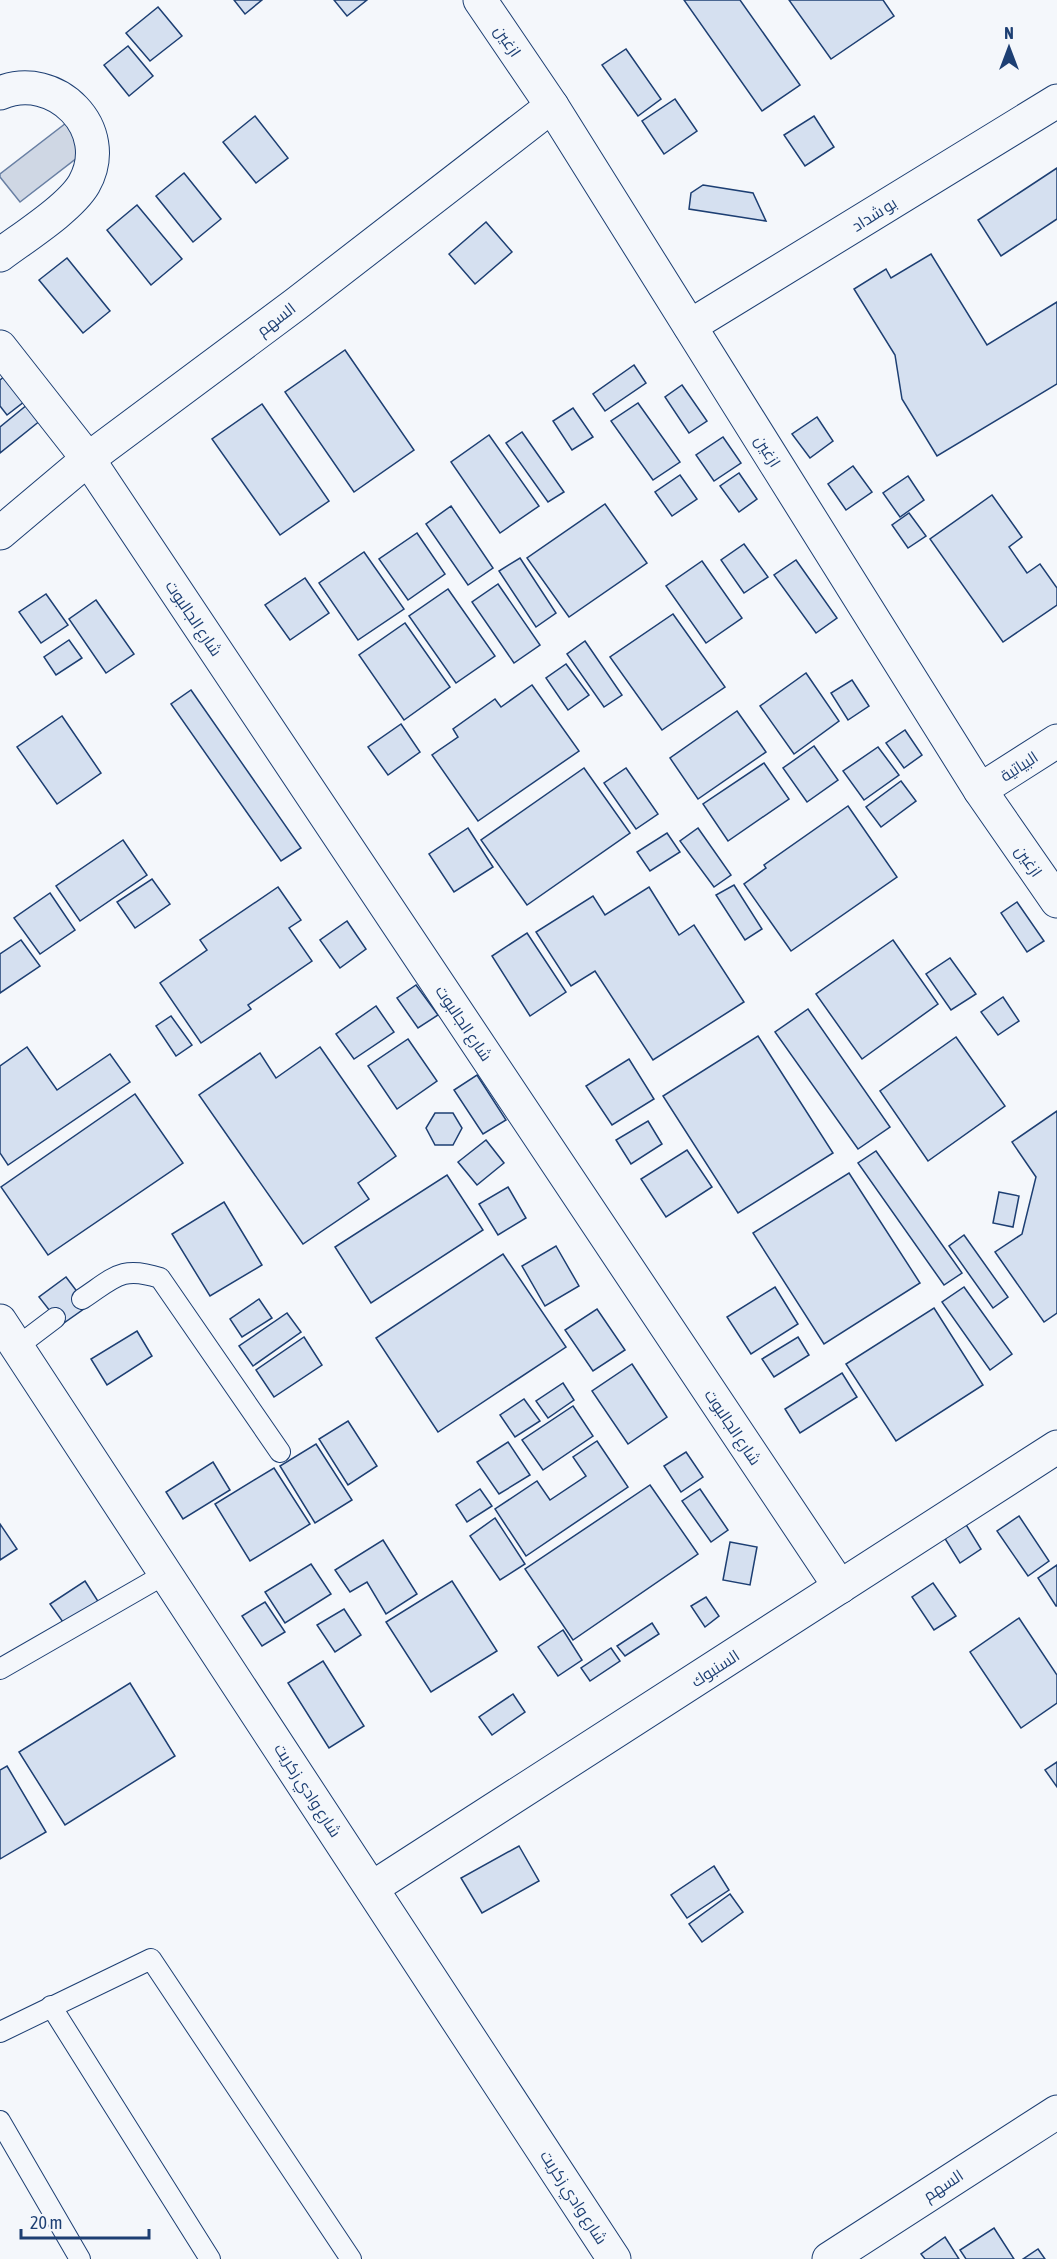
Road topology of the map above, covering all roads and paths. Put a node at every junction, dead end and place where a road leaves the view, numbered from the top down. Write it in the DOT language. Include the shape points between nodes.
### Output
graph roads {
  1 [pos="480,0"];
  2 [pos="0,93"];
  3 [pos="1057,101"];
  4 [pos="552,106"];
  5 [pos="0,255"];
  6 [pos="690,326"];
  7 [pos="0,347"];
  8 [pos="88,459"];
  9 [pos="0,533"];
  10 [pos="1057,741"];
  11 [pos="980,790"];
  12 [pos="1057,901"];
  13 [pos="82,1299"];
  14 [pos="55,1318"];
  15 [pos="9,1334"];
  16 [pos="1057,1447"];
  17 [pos="280,1452"];
  18 [pos="167,1573"];
  19 [pos="840,1587"];
  20 [pos="0,1669"];
  21 [pos="372,1888"];
  22 [pos="51,2006"];
  23 [pos="0,2032"];
  24 [pos="1057,2112"];
  25 [pos="0,2121"];
  26 [pos="80,2259"];
  27 [pos="210,2259"];
  28 [pos="351,2259"];
  29 [pos="614,2259"];
  30 [pos="829,2259"];
  1 -- 4 [label="street, ازغين"];
  2 -- 5 [label="street" via="27,87 62,98 87,127 92,145 86,182 75,197"];
  3 -- 6 [label="street, بو شداد"];
  4 -- 6 [label="street, ازغين"];
  4 -- 8 [label="street, السهم"];
  6 -- 11 [label="street, ازغين"];
  7 -- 8 [label="street, شارع الجالبوت"];
  8 -- 9 [label="street, السهم"];
  8 -- 19 [label="street, شارع الجالبوت"];
  10 -- 11 [label="street, البياتية"];
  11 -- 12 [label="street, ازغين"];
  13 -- 17 [label="lane" via="123,1273 141,1272 160,1278"];
  14 -- 15 [label="lane"];
  15 -- 18 [label="street, شارع وادي زكريت"];
  16 -- 19 [label="street, السنبوك"];
  18 -- 20 [label="lane"];
  18 -- 21 [label="street, شارع وادي زكريت"];
  19 -- 21 [label="street, السنبوك"];
  21 -- 29 [label="street, شارع وادي زكريت"];
  22 -- 23 [label="lane"];
  22 -- 27 [label="lane"];
  22 -- 28 [label="lane" via="152,1959"];
  24 -- 30 [label="street, السهم"];
  25 -- 26 [label="lane"];
}
